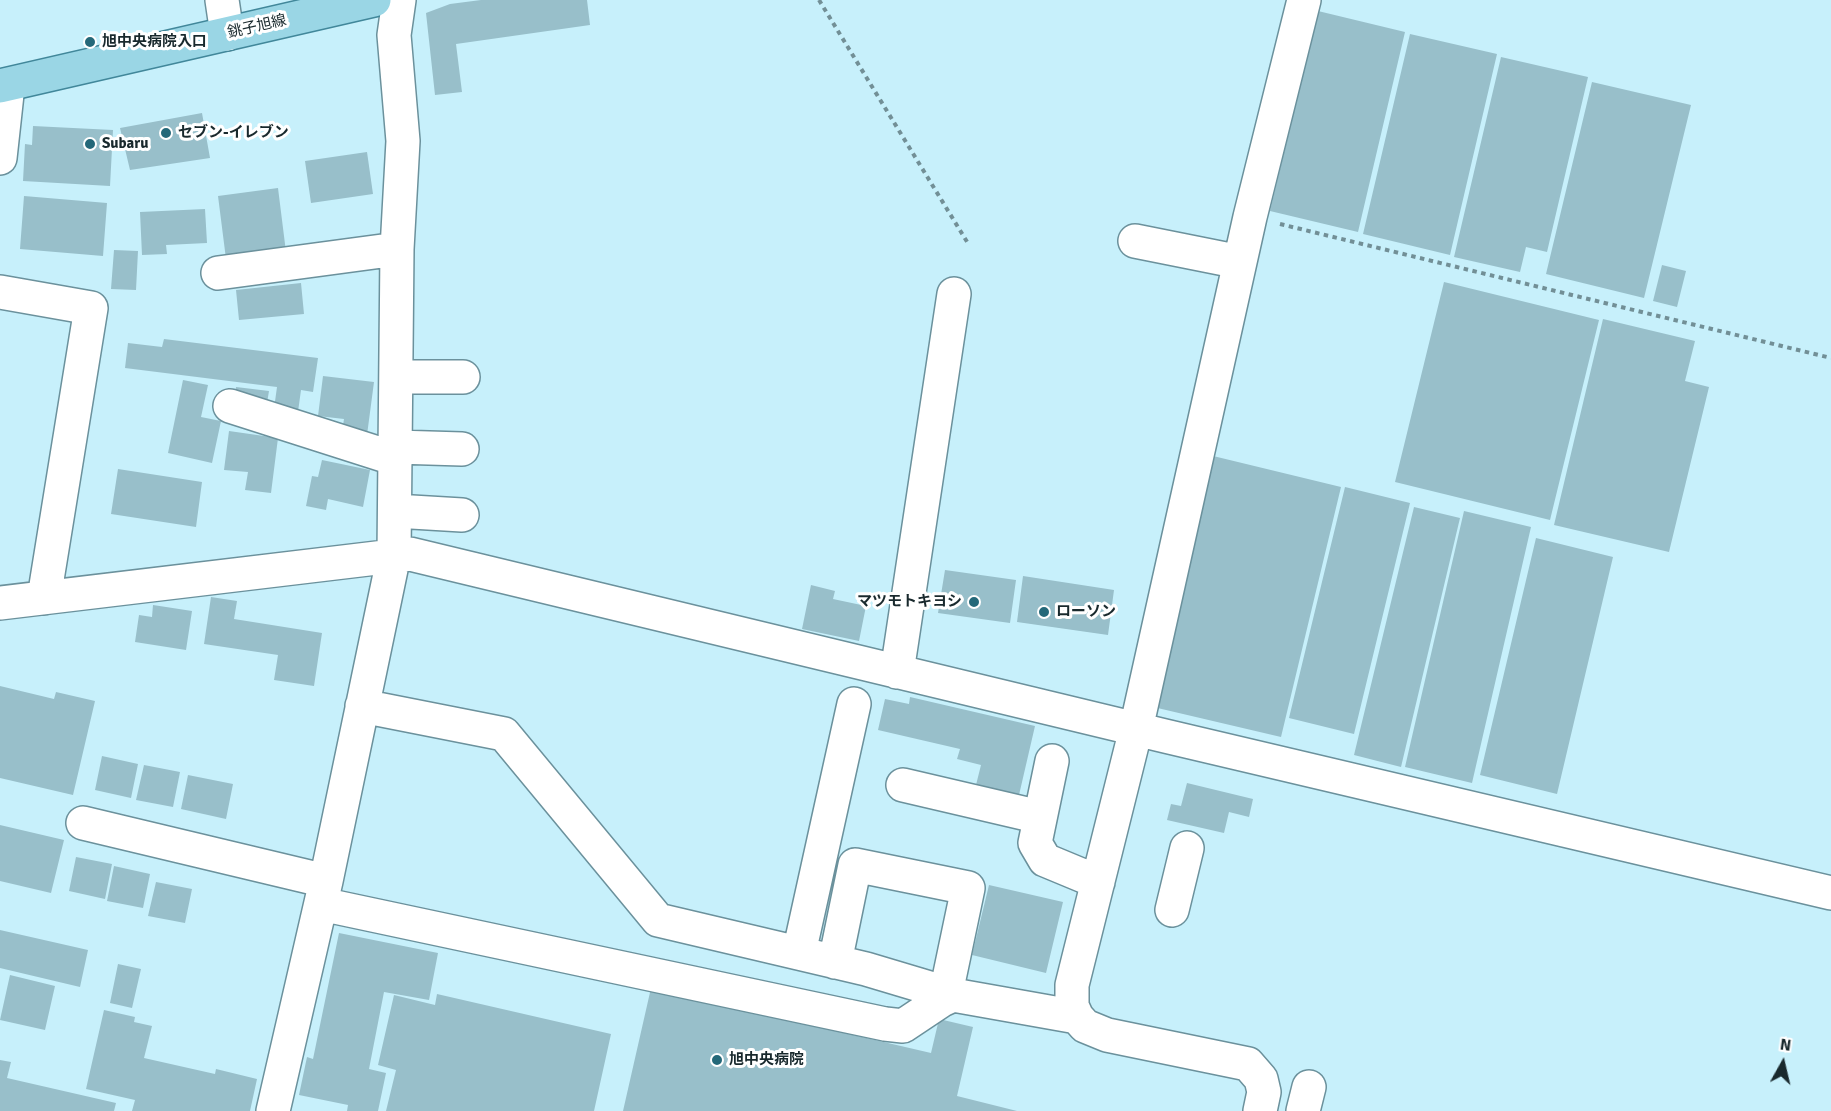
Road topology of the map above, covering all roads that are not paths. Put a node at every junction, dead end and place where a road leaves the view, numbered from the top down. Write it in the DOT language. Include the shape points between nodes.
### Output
graph roads {
  1 [pos="222,0"];
  2 [pos="375,0"];
  3 [pos="399,0"];
  4 [pos="1304,0"];
  5 [pos="227,34"];
  6 [pos="4,86"];
  7 [pos="0,158"];
  8 [pos="1135,241"];
  9 [pos="397,249"];
  10 [pos="1240,262"];
  11 [pos="218,273"];
  12 [pos="0,292"];
  13 [pos="954,294"];
  14 [pos="397,377"];
  15 [pos="463,377"];
  16 [pos="230,406"];
  17 [pos="462,449"];
  18 [pos="396,453"];
  19 [pos="395,511"];
  20 [pos="462,515"];
  21 [pos="394,555"];
  22 [pos="44,598"];
  23 [pos="0,603"];
  24 [pos="897,672"];
  25 [pos="854,704"];
  26 [pos="362,706"];
  27 [pos="1136,729"];
  28 [pos="1052,761"];
  29 [pos="903,785"];
  30 [pos="1040,817"];
  31 [pos="83,824"];
  32 [pos="1187,848"];
  33 [pos="1098,882"];
  34 [pos="324,893"];
  35 [pos="1831,893"];
  36 [pos="1172,910"];
  37 [pos="799,953"];
  38 [pos="851,966"];
  39 [pos="950,994"];
  40 [pos="1077,1017"];
  41 [pos="885,1024"];
  42 [pos="273,1111"];
  43 [pos="1260,1111"];
  1 -- 5 [label="street"];
  2 -- 5 [label="main road, 銚子旭線"];
  3 -- 9 [label="street" via="394,35 403,141"];
  4 -- 10 [label="street"];
  5 -- 6 [label="main road, 銚子旭線"];
  6 -- 7 [label="street"];
  8 -- 10 [label="street"];
  9 -- 11 [label="street"];
  9 -- 14 [label="street"];
  10 -- 27 [label="street"];
  12 -- 22 [label="street" via="91,308"];
  13 -- 24 [label="street"];
  14 -- 15 [label="street"];
  14 -- 18 [label="street"];
  16 -- 18 [label="street"];
  17 -- 18 [label="street"];
  18 -- 19 [label="street"];
  19 -- 20 [label="street"];
  19 -- 21 [label="street"];
  21 -- 22 [label="street"];
  21 -- 24 [label="street" via="410,554"];
  21 -- 26 [label="street"];
  22 -- 23 [label="street"];
  24 -- 27 [label="street"];
  25 -- 37 [label="street"];
  26 -- 34 [label="street"];
  26 -- 37 [label="street" via="504,734 658,920"];
  27 -- 33 [label="street"];
  27 -- 35 [label="street"];
  28 -- 30 [label="street"];
  29 -- 30 [label="street"];
  30 -- 33 [label="street" via="1035,843 1045,860"];
  31 -- 34 [label="street"];
  32 -- 36 [label="street"];
  33 -- 40 [label="street" via="1072,986 1072,1006"];
  34 -- 41 [label="street"];
  34 -- 42 [label="street"];
  37 -- 38 [label="street"];
  38 -- 39 [label="street"];
  38 -- 39 [label="street" via="855,865 968,888"];
  38 -- 41 [label="street" via="883,988 889,1009"];
  39 -- 40 [label="street"];
  39 -- 41 [label="street" via="903,1026"];
  40 -- 43 [label="street" via="1085,1026 1107,1035 1248,1064 1261,1079 1264,1092"];
}
